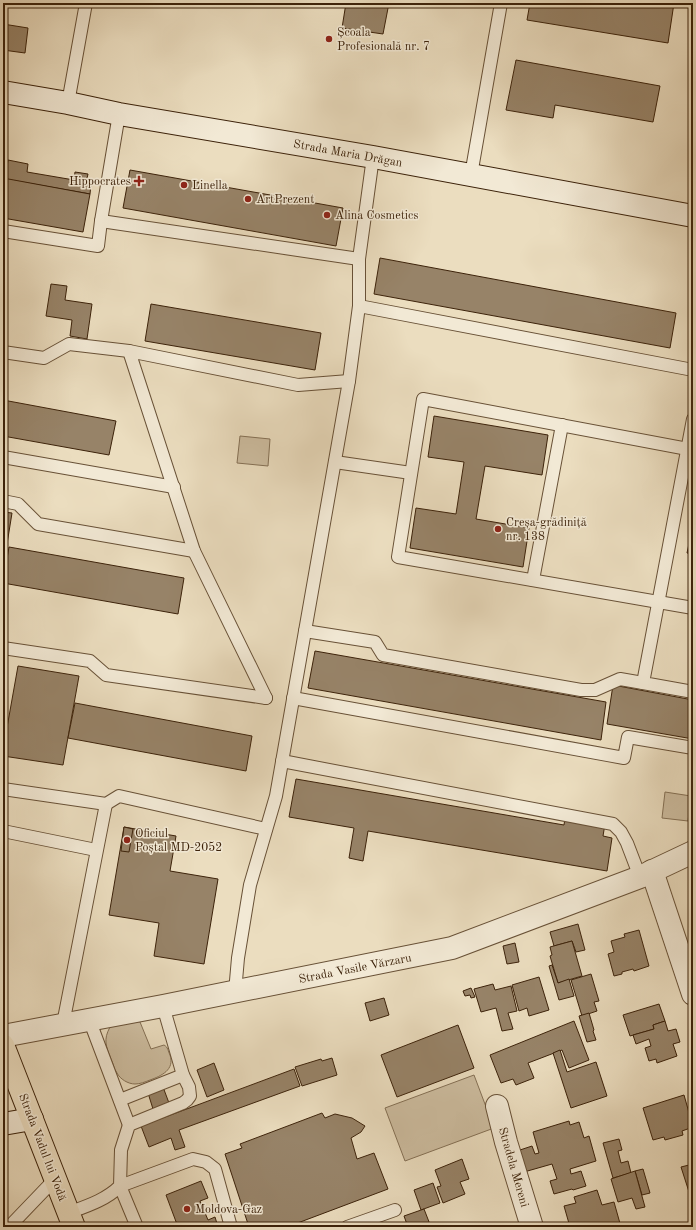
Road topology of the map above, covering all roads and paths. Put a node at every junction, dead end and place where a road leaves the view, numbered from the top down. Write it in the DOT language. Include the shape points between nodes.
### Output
graph roads {
  1 [pos="86,3"];
  2 [pos="501,3"];
  3 [pos="3,92"];
  4 [pos="68,103"];
  5 [pos="119,114"];
  6 [pos="373,157"];
  7 [pos="471,175"];
  8 [pos="693,216"];
  9 [pos="101,221"];
  10 [pos="3,231"];
  11 [pos="359,259"];
  12 [pos="359,306"];
  13 [pos="129,351"];
  14 [pos="3,352"];
  15 [pos="693,370"];
  16 [pos="349,381"];
  17 [pos="693,419"];
  18 [pos="562,425"];
  19 [pos="690,449"];
  20 [pos="3,457"];
  21 [pos="335,462"];
  22 [pos="411,473"];
  23 [pos="174,487"];
  24 [pos="3,501"];
  25 [pos="194,551"];
  26 [pos="534,580"];
  27 [pos="658,602"];
  28 [pos="693,608"];
  29 [pos="305,631"];
  30 [pos="3,648"];
  31 [pos="643,683"];
  32 [pos="693,692"];
  33 [pos="293,698"];
  34 [pos="693,748"];
  35 [pos="282,761"];
  36 [pos="3,789"];
  37 [pos="106,804"];
  38 [pos="266,829"];
  39 [pos="3,831"];
  40 [pos="96,850"];
  41 [pos="693,852"];
  42 [pos="646,874"];
  43 [pos="235,992"];
  44 [pos="693,994"];
  45 [pos="163,1006"];
  46 [pos="90,1019"];
  47 [pos="63,1024"];
  48 [pos="3,1036"];
  49 [pos="3,1045"];
  50 [pos="184,1075"];
  51 [pos="120,1100"];
  52 [pos="497,1106"];
  53 [pos="32,1119"];
  54 [pos="3,1124"];
  55 [pos="129,1125"];
  56 [pos="55,1179"];
  57 [pos="120,1186"];
  58 [pos="395,1210"];
  59 [pos="71,1220"];
  60 [pos="9,1227"];
  61 [pos="137,1227"];
  62 [pos="231,1227"];
  63 [pos="347,1227"];
  64 [pos="532,1227"];
  1 -- 4 [label="lane"];
  2 -- 7 [label="lane"];
  3 -- 4 [label="street, Strada Maria Drăgan"];
  4 -- 5 [label="street, Strada Maria Drăgan"];
  5 -- 6 [label="street, Strada Maria Drăgan"];
  5 -- 9 [label="lane"];
  6 -- 7 [label="street, Strada Maria Drăgan"];
  6 -- 11 [label="lane"];
  7 -- 8 [label="street, Strada Maria Drăgan"];
  9 -- 10 [label="lane" via="98,246"];
  9 -- 11 [label="lane"];
  11 -- 12 [label="lane"];
  12 -- 15 [label="lane"];
  12 -- 16 [label="lane"];
  13 -- 14 [label="lane" via="69,344 44,358"];
  13 -- 16 [label="lane" via="298,385"];
  13 -- 23 [label="lane"];
  16 -- 21 [label="lane"];
  17 -- 19 [label="lane"];
  18 -- 19 [label="lane"];
  18 -- 22 [label="lane" via="423,399"];
  18 -- 26 [label="lane"];
  19 -- 27 [label="lane"];
  20 -- 23 [label="lane"];
  21 -- 22 [label="lane"];
  21 -- 29 [label="lane"];
  22 -- 26 [label="lane" via="398,557"];
  23 -- 25 [label="lane"];
  24 -- 25 [label="lane" via="18,504 38,524"];
  25 -- 30 [label="lane" via="266,698 106,675 90,661"];
  26 -- 27 [label="lane"];
  27 -- 28 [label="lane"];
  27 -- 31 [label="lane"];
  29 -- 31 [label="lane" via="375,642 383,654 581,690 595,690 620,679"];
  29 -- 33 [label="lane"];
  31 -- 32 [label="lane"];
  33 -- 34 [label="lane" via="624,758 628,737"];
  33 -- 35 [label="lane"];
  35 -- 38 [label="lane" via="276,796"];
  35 -- 42 [label="lane" via="613,824 621,832"];
  36 -- 37 [label="lane"];
  37 -- 38 [label="lane" via="119,796"];
  37 -- 40 [label="lane"];
  38 -- 43 [label="lane" via="250,885"];
  39 -- 40 [label="lane"];
  40 -- 47 [label="lane"];
  41 -- 42 [label="street, Strada Vasile Vărzaru"];
  42 -- 43 [label="street, Strada Vasile Vărzaru" via="452,948"];
  42 -- 44 [label="street"];
  43 -- 45 [label="street, Strada Vasile Vărzaru"];
  45 -- 46 [label="street, Strada Vasile Vărzaru"];
  45 -- 50 [label="lane"];
  46 -- 47 [label="street, Strada Vasile Vărzaru"];
  46 -- 51 [label="lane"];
  47 -- 48 [label="street, Strada Vasile Vărzaru"];
  49 -- 53 [label="main road, Strada Vadul lui Vodă"];
  50 -- 51 [label="lane"];
  50 -- 55 [label="lane" via="190,1091 187,1100"];
  51 -- 55 [label="lane"];
  52 -- 64 [label="street, Stradela Mereni"];
  53 -- 54 [label="street"];
  53 -- 56 [label="main road, Strada Vadul lui Vodă"];
  55 -- 57 [label="lane" via="121,1150"];
  56 -- 59 [label="main road, Strada Vadul lui Vodă"];
  56 -- 60 [label="lane"];
  57 -- 59 [label="lane" via="112,1194"];
  57 -- 61 [label="lane"];
  57 -- 62 [label="lane" via="193,1159 206,1162 215,1169"];
  58 -- 63 [label="lane"];
}
